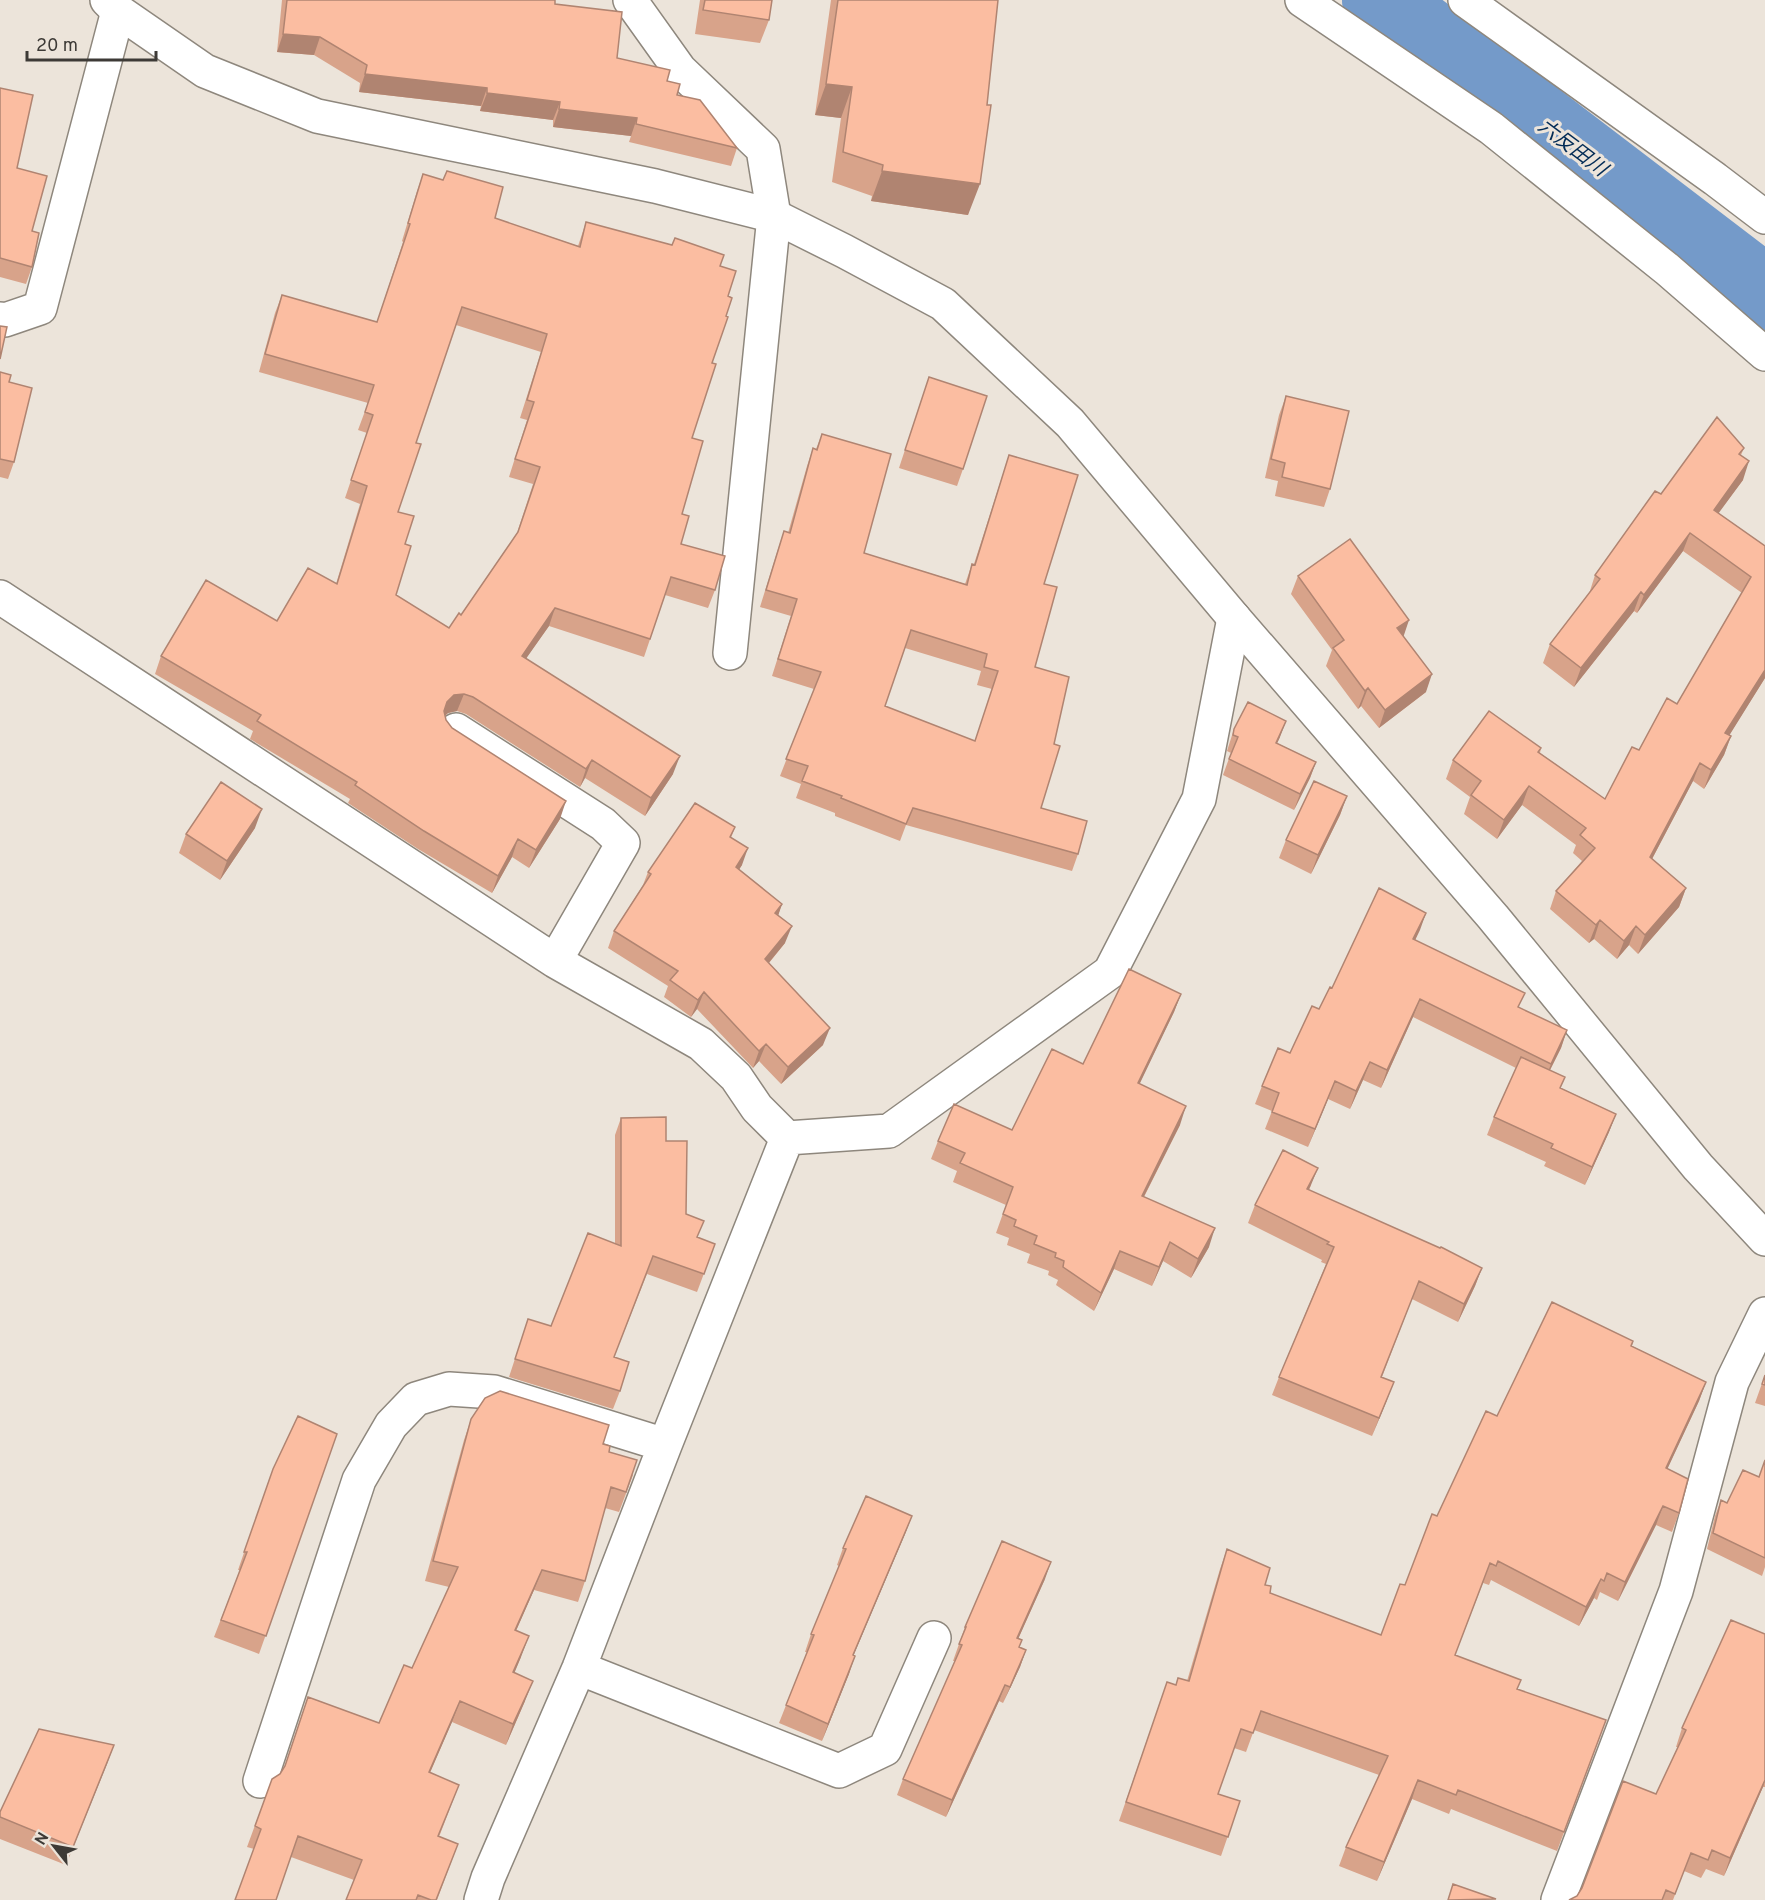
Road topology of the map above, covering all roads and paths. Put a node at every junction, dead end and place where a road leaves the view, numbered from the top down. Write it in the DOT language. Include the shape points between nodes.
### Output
graph roads {
  1 [pos="630,0"];
  2 [pos="1302,0"];
  3 [pos="1465,0"];
  4 [pos="113,5"];
  5 [pos="774,216"];
  6 [pos="1765,218"];
  7 [pos="0,320"];
  8 [pos="1765,354"];
  9 [pos="0,597"];
  10 [pos="1234,618"];
  11 [pos="730,653"];
  12 [pos="456,730"];
  13 [pos="555,962"];
  14 [pos="787,1138"];
  15 [pos="1765,1239"];
  16 [pos="1765,1314"];
  17 [pos="665,1445"];
  18 [pos="934,1638"];
  19 [pos="579,1668"];
  20 [pos="260,1781"];
  21 [pos="481,1900"];
  22 [pos="1558,1900"];
  1 -- 5 [label="street" via="680,70 763,149"];
  2 -- 8 [label="street" via="1491,128 1667,269"];
  3 -- 6 [label="street"];
  4 -- 5 [label="street" via="205,71 317,116 643,183"];
  4 -- 7 [label="street" via="40,308"];
  5 -- 10 [label="street" via="943,304 1070,423"];
  5 -- 11 [label="street"];
  9 -- 13 [label="street"];
  10 -- 14 [label="street" via="1199,799 1110,972 889,1131"];
  10 -- 15 [label="street" via="1492,917 1698,1167"];
  12 -- 13 [label="street" via="603,824 623,843"];
  13 -- 14 [label="street" via="701,1044 736,1077 756,1108"];
  14 -- 17 [label="street"];
  16 -- 22 [label="street" via="1732,1382 1677,1592"];
  17 -- 19 [label="street"];
  17 -- 20 [label="street" via="494,1392 449,1389 416,1399 391,1425 359,1480"];
  18 -- 19 [label="street" via="885,1749 839,1771"];
  19 -- 21 [label="street"];
}
